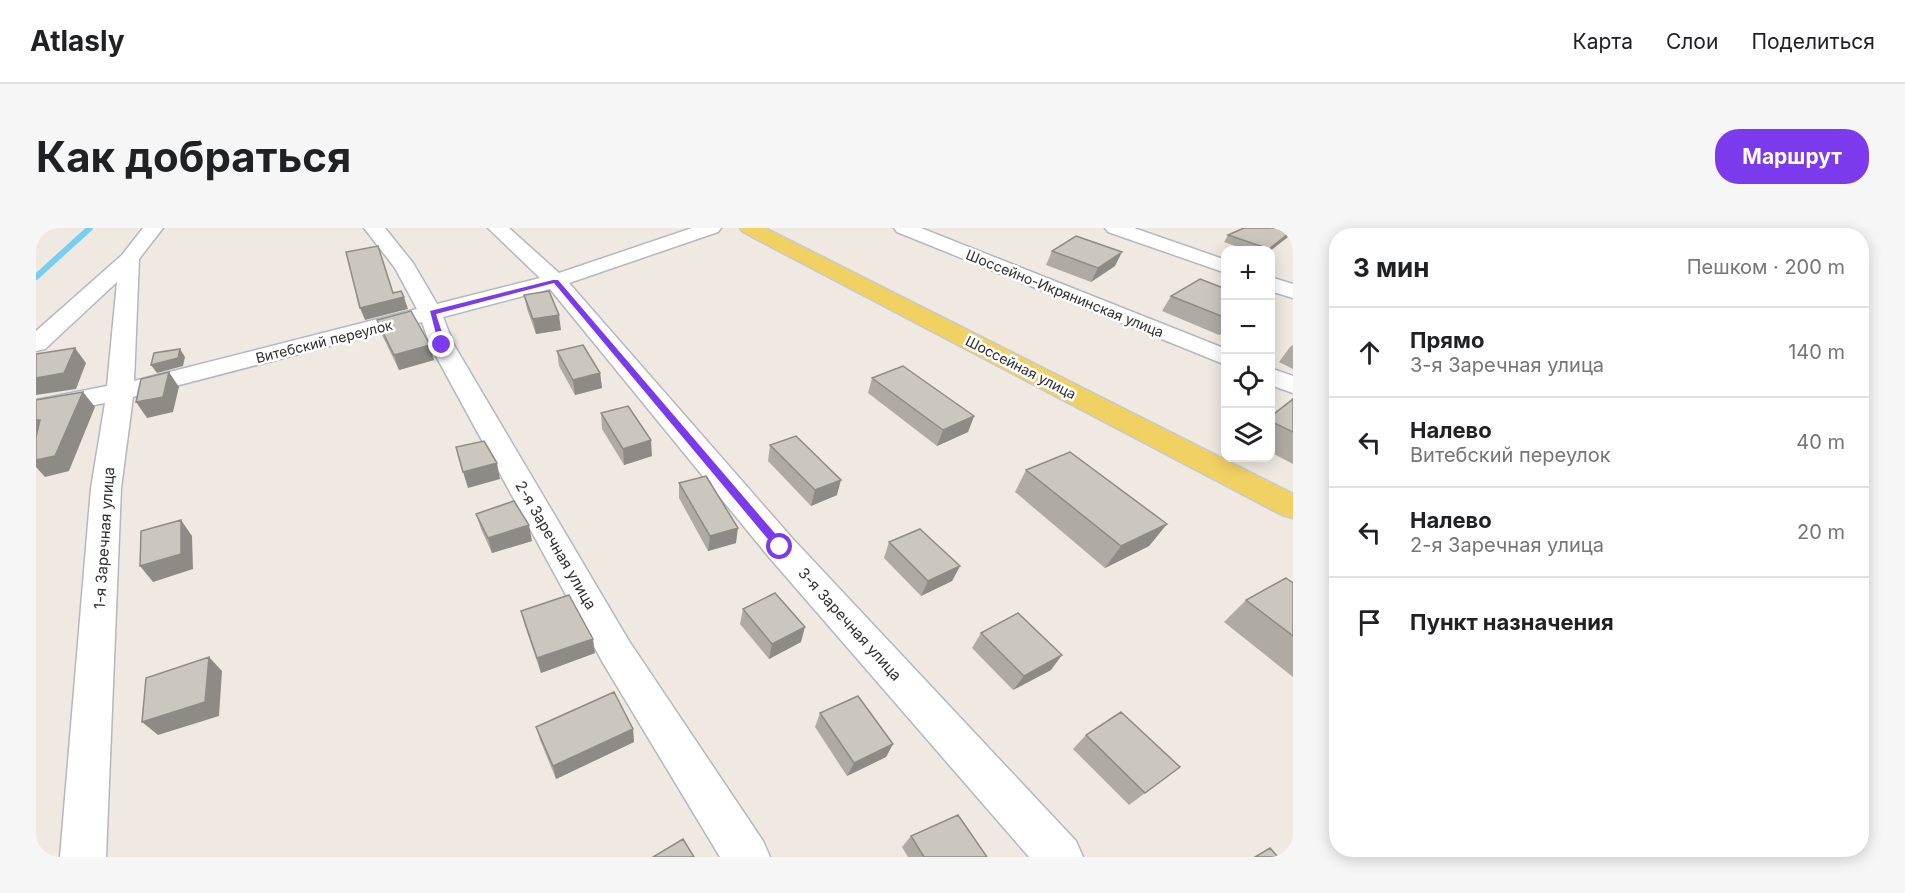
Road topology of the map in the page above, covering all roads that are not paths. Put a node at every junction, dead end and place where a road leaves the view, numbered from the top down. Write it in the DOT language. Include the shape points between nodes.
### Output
graph roads {
  1 [pos="153,228"];
  2 [pos="374,228"];
  3 [pos="498,228"];
  4 [pos="711,228"];
  5 [pos="750,228"];
  6 [pos="904,228"];
  7 [pos="1115,228"];
  8 [pos="129,259"];
  9 [pos="1221,265"];
  10 [pos="555,281"];
  11 [pos="1275,285"];
  12 [pos="1293,291"];
  13 [pos="432,313"];
  14 [pos="36,344"];
  15 [pos="1221,356"];
  16 [pos="1275,378"];
  17 [pos="1293,385"];
  18 [pos="120,393"];
  19 [pos="36,408"];
  20 [pos="1293,507"];
  21 [pos="82,857"];
  22 [pos="747,857"];
  23 [pos="1060,857"];
  1 -- 8 [label="street"];
  2 -- 13 [label="street, 2-я Заречная улица" via="396,251"];
  3 -- 10 [label="street, 3-я Заречная улица"];
  4 -- 10 [label="street, Витебский переулок"];
  5 -- 20 [label="main road, Шоссейная улица"];
  6 -- 15 [label="street, Шоссейно-Икрянинская улица"];
  7 -- 9 [label="street"];
  8 -- 14 [label="street"];
  8 -- 18 [label="street, 1-я Заречная улица"];
  10 -- 13 [label="street, Витебский переулок"];
  10 -- 23 [label="street, 3-я Заречная улица" via="780,547"];
  11 -- 12 [label="street"];
  13 -- 18 [label="street, Витебский переулок"];
  13 -- 22 [label="street, 2-я Заречная улица" via="442,345 616,652"];
  16 -- 17 [label="street"];
  18 -- 19 [label="street, Витебский переулок"];
  18 -- 21 [label="street, 1-я Заречная улица" via="106,488"];
}
